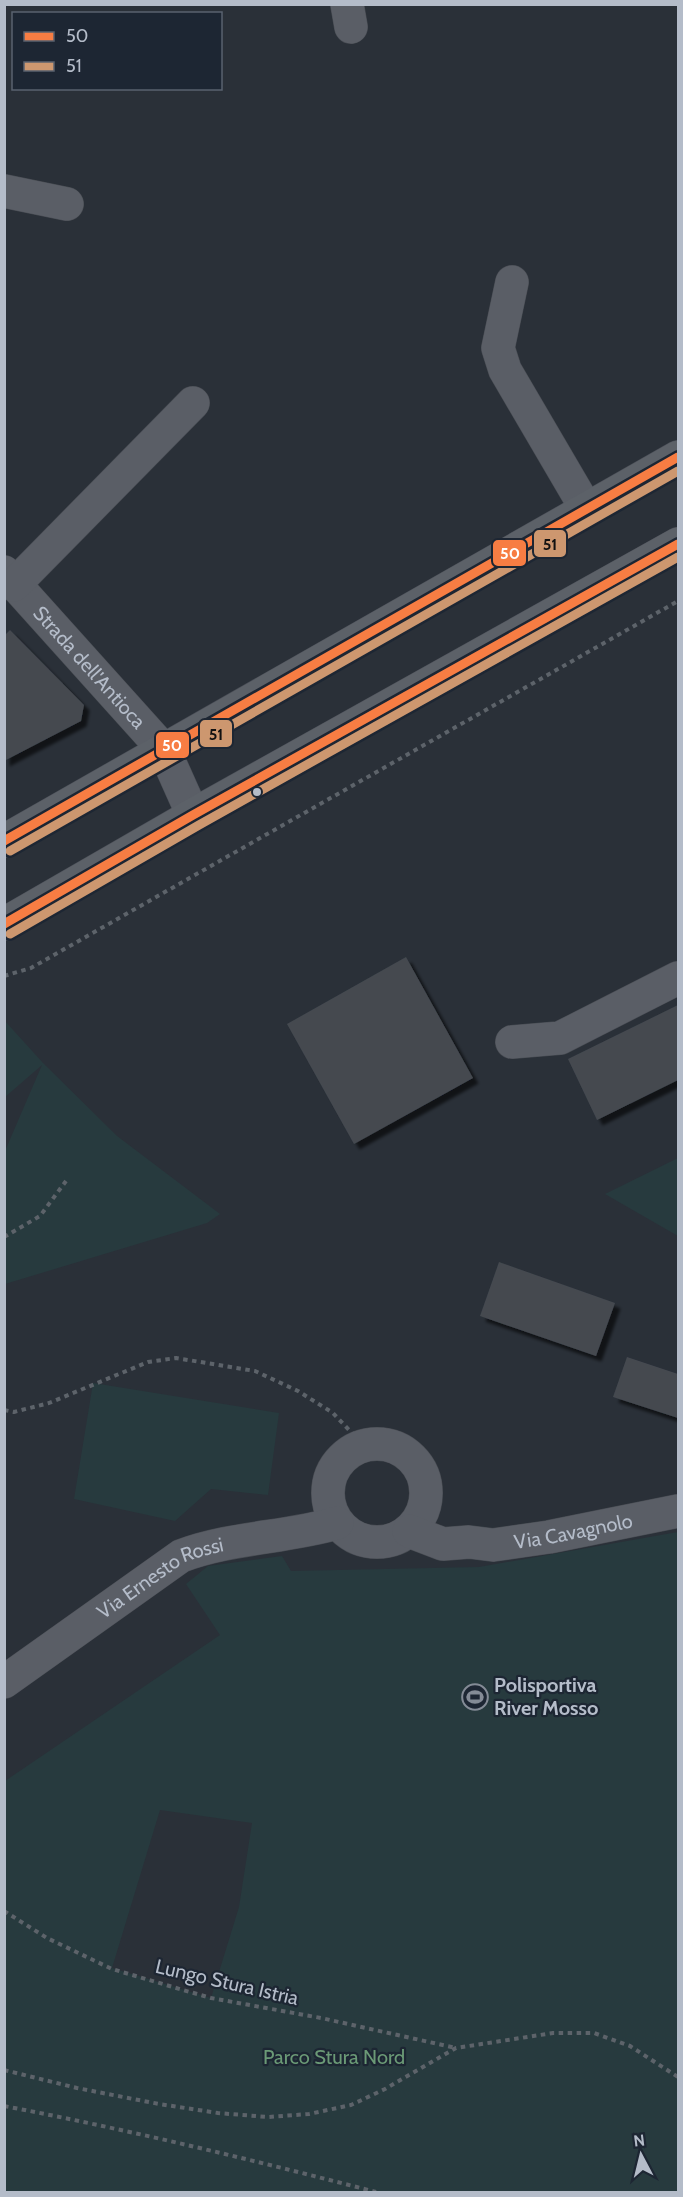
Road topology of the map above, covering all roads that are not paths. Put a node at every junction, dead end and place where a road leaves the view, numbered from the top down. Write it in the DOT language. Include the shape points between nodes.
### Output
graph roads {
  1 [pos="4,191"];
  2 [pos="67,204"];
  3 [pos="512,282"];
  4 [pos="193,403"];
  5 [pos="678,458"];
  6 [pos="586,510"];
  7 [pos="678,544"];
  8 [pos="9,578"];
  9 [pos="164,750"];
  10 [pos="193,816"];
  11 [pos="4,841"];
  12 [pos="4,924"];
  13 [pos="678,978"];
  14 [pos="513,1042"];
  15 [pos="425,1499"];
  16 [pos="678,1511"];
  17 [pos="337,1523"];
  18 [pos="409,1531"];
  19 [pos="469,1542"];
  20 [pos="4,1682"];
  1 -- 2 [label="street"];
  3 -- 6 [label="street" via="498,348 501,359"];
  4 -- 8 [label="street, Strada dell'Antioca"];
  5 -- 6 [label="main road"];
  6 -- 9 [label="main road"];
  7 -- 10 [label="main road"];
  8 -- 9 [label="street, Strada dell'Antioca"];
  9 -- 10 [label="street, Strada dell'Antioca"];
  9 -- 11 [label="main road"];
  10 -- 12 [label="main road"];
  13 -- 14 [label="street" via="560,1038"];
  15 -- 17 [label="street" via="425,1483 409,1456 380,1444 364,1446 338,1463 330,1478 330,1509"];
  15 -- 18 [label="street" via="417,1522"];
  15 -- 19 [label="street"];
  16 -- 19 [label="street, Via Cavagnolo" via="549,1537 493,1545"];
  17 -- 18 [label="street" via="349,1534 371,1542 395,1539"];
  17 -- 20 [label="street, Via Ernesto Rossi" via="203,1548 182,1556"];
  18 -- 19 [label="street, Via Cavagnolo" via="443,1544"];
}
